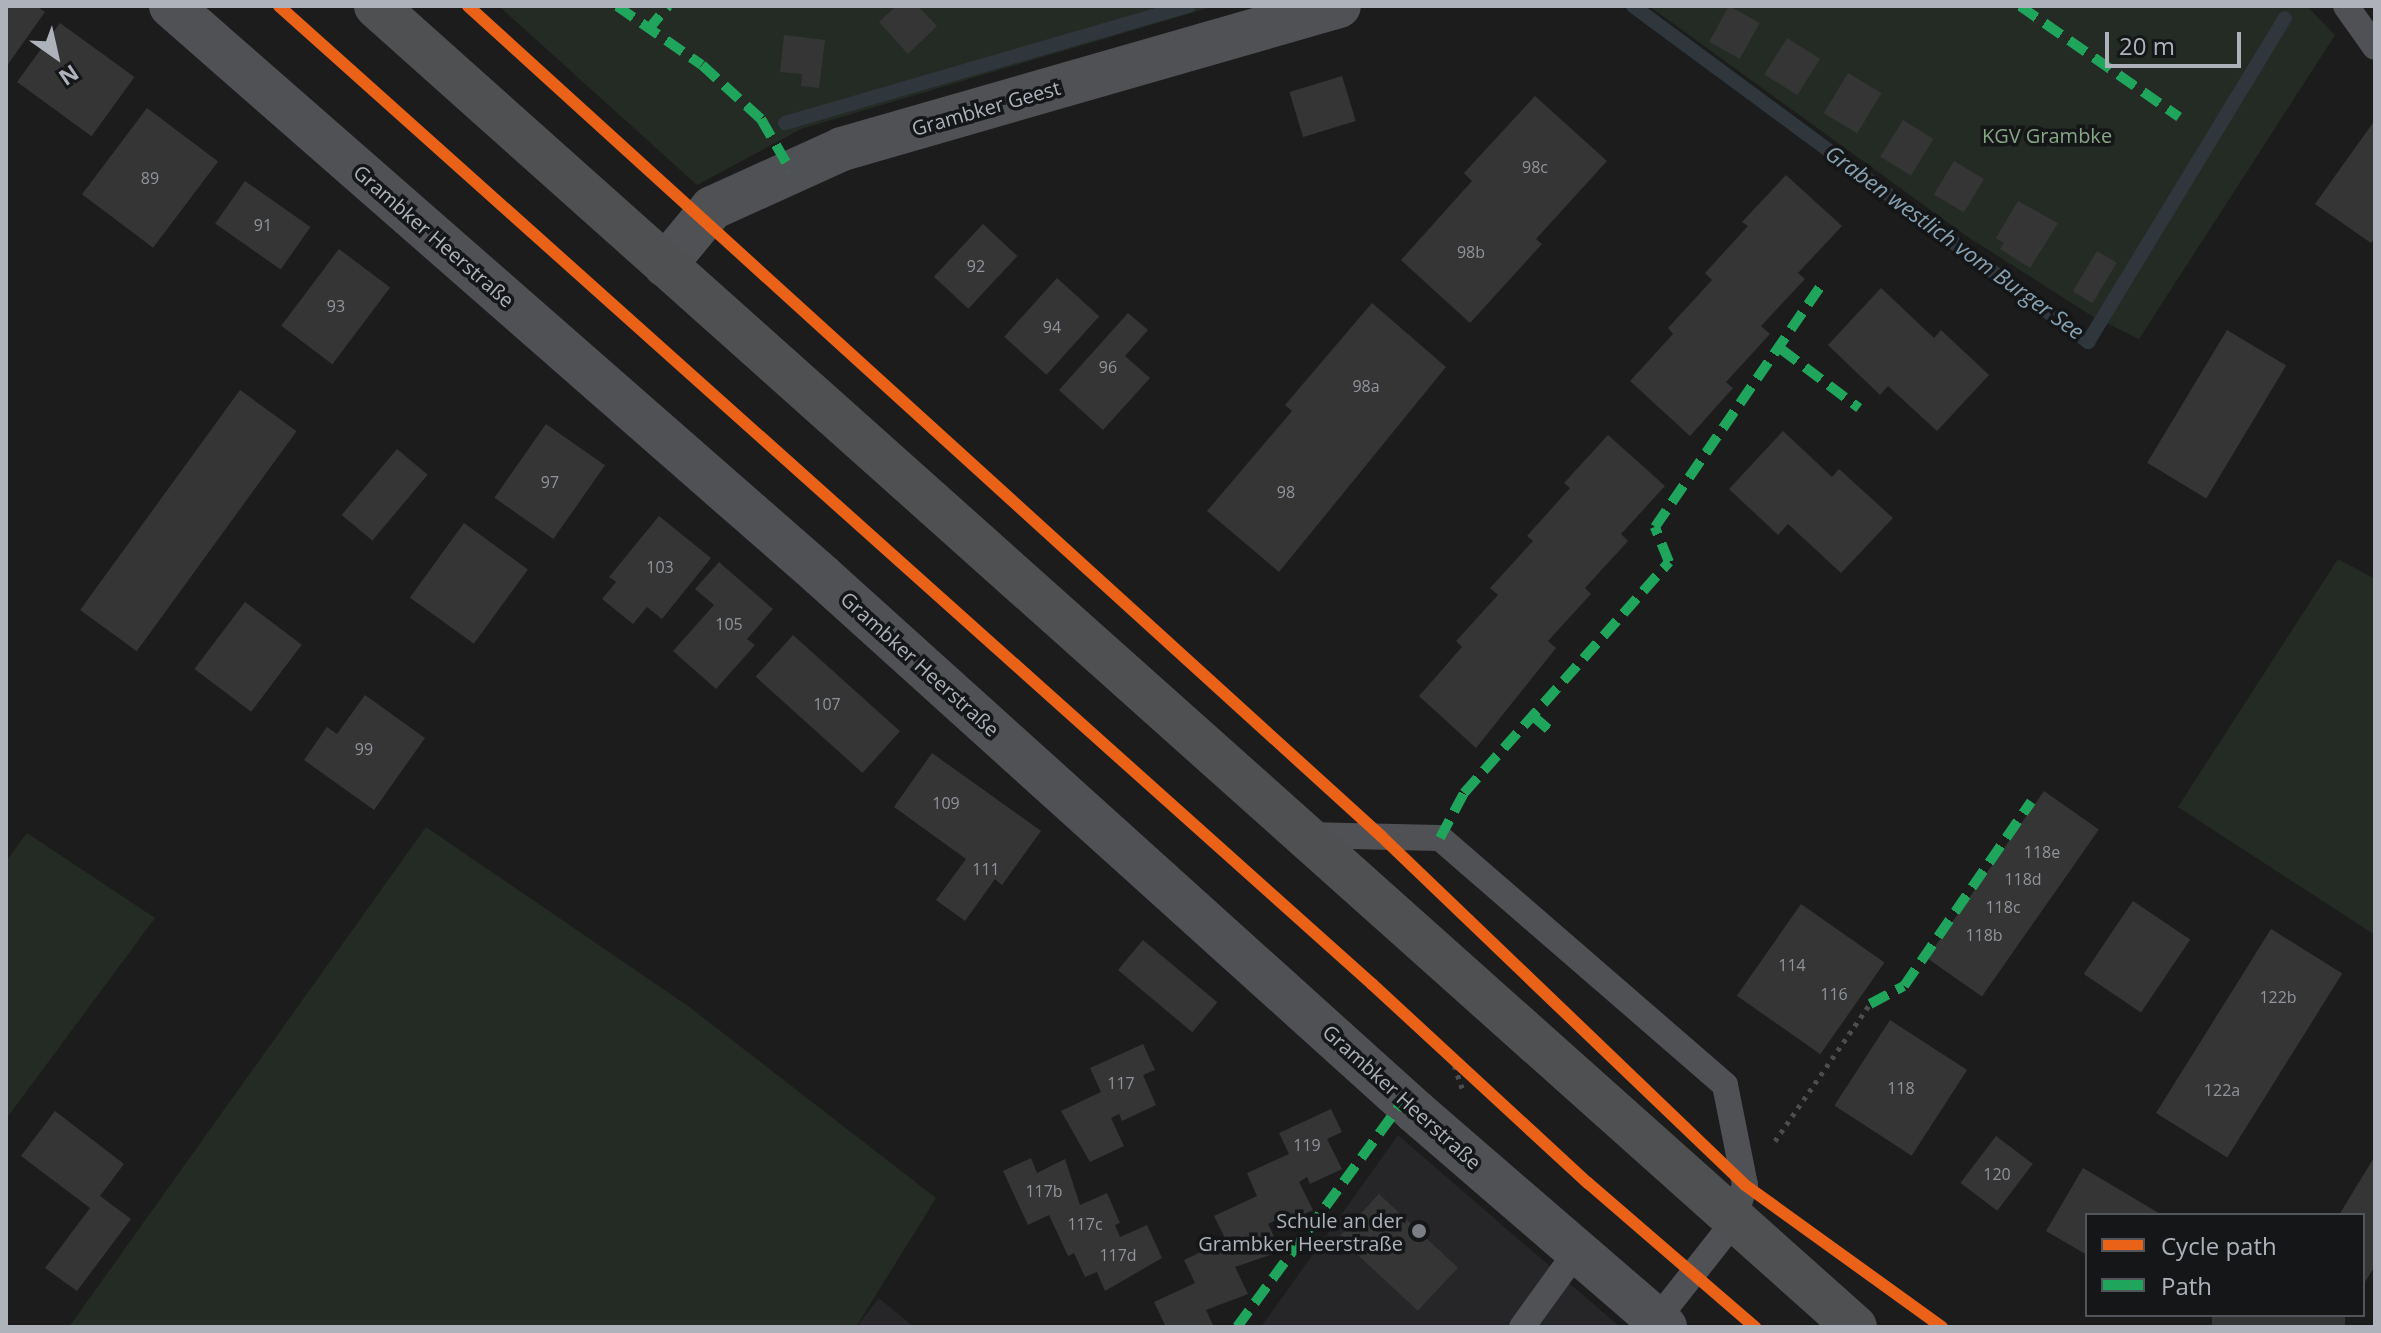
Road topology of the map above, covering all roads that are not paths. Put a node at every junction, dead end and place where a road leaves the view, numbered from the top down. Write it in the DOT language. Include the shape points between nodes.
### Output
graph roads {
  1 [pos="171,6"];
  2 [pos="376,6"];
  3 [pos="1339,6"];
  4 [pos="2346,6"];
  5 [pos="2375,47"];
  6 [pos="665,265"];
  7 [pos="1301,834"];
  8 [pos="1739,1204"];
  9 [pos="1577,1251"];
  10 [pos="1657,1324"];
  11 [pos="1522,1327"];
  12 [pos="1855,1327"];
  1 -- 9 [label="street, Grambker Heerstraße" via="799,556"];
  2 -- 6 [label="main road"];
  3 -- 6 [label="street, Grambker Geest" via="842,149 712,208"];
  4 -- 5 [label="lane"];
  6 -- 7 [label="main road"];
  7 -- 8 [label="main road"];
  7 -- 8 [label="lane" via="1440,838 1725,1085"];
  8 -- 10 [label="lane"];
  8 -- 12 [label="main road"];
  9 -- 10 [label="street, Grambker Heerstraße"];
  9 -- 11 [label="lane"];
}
